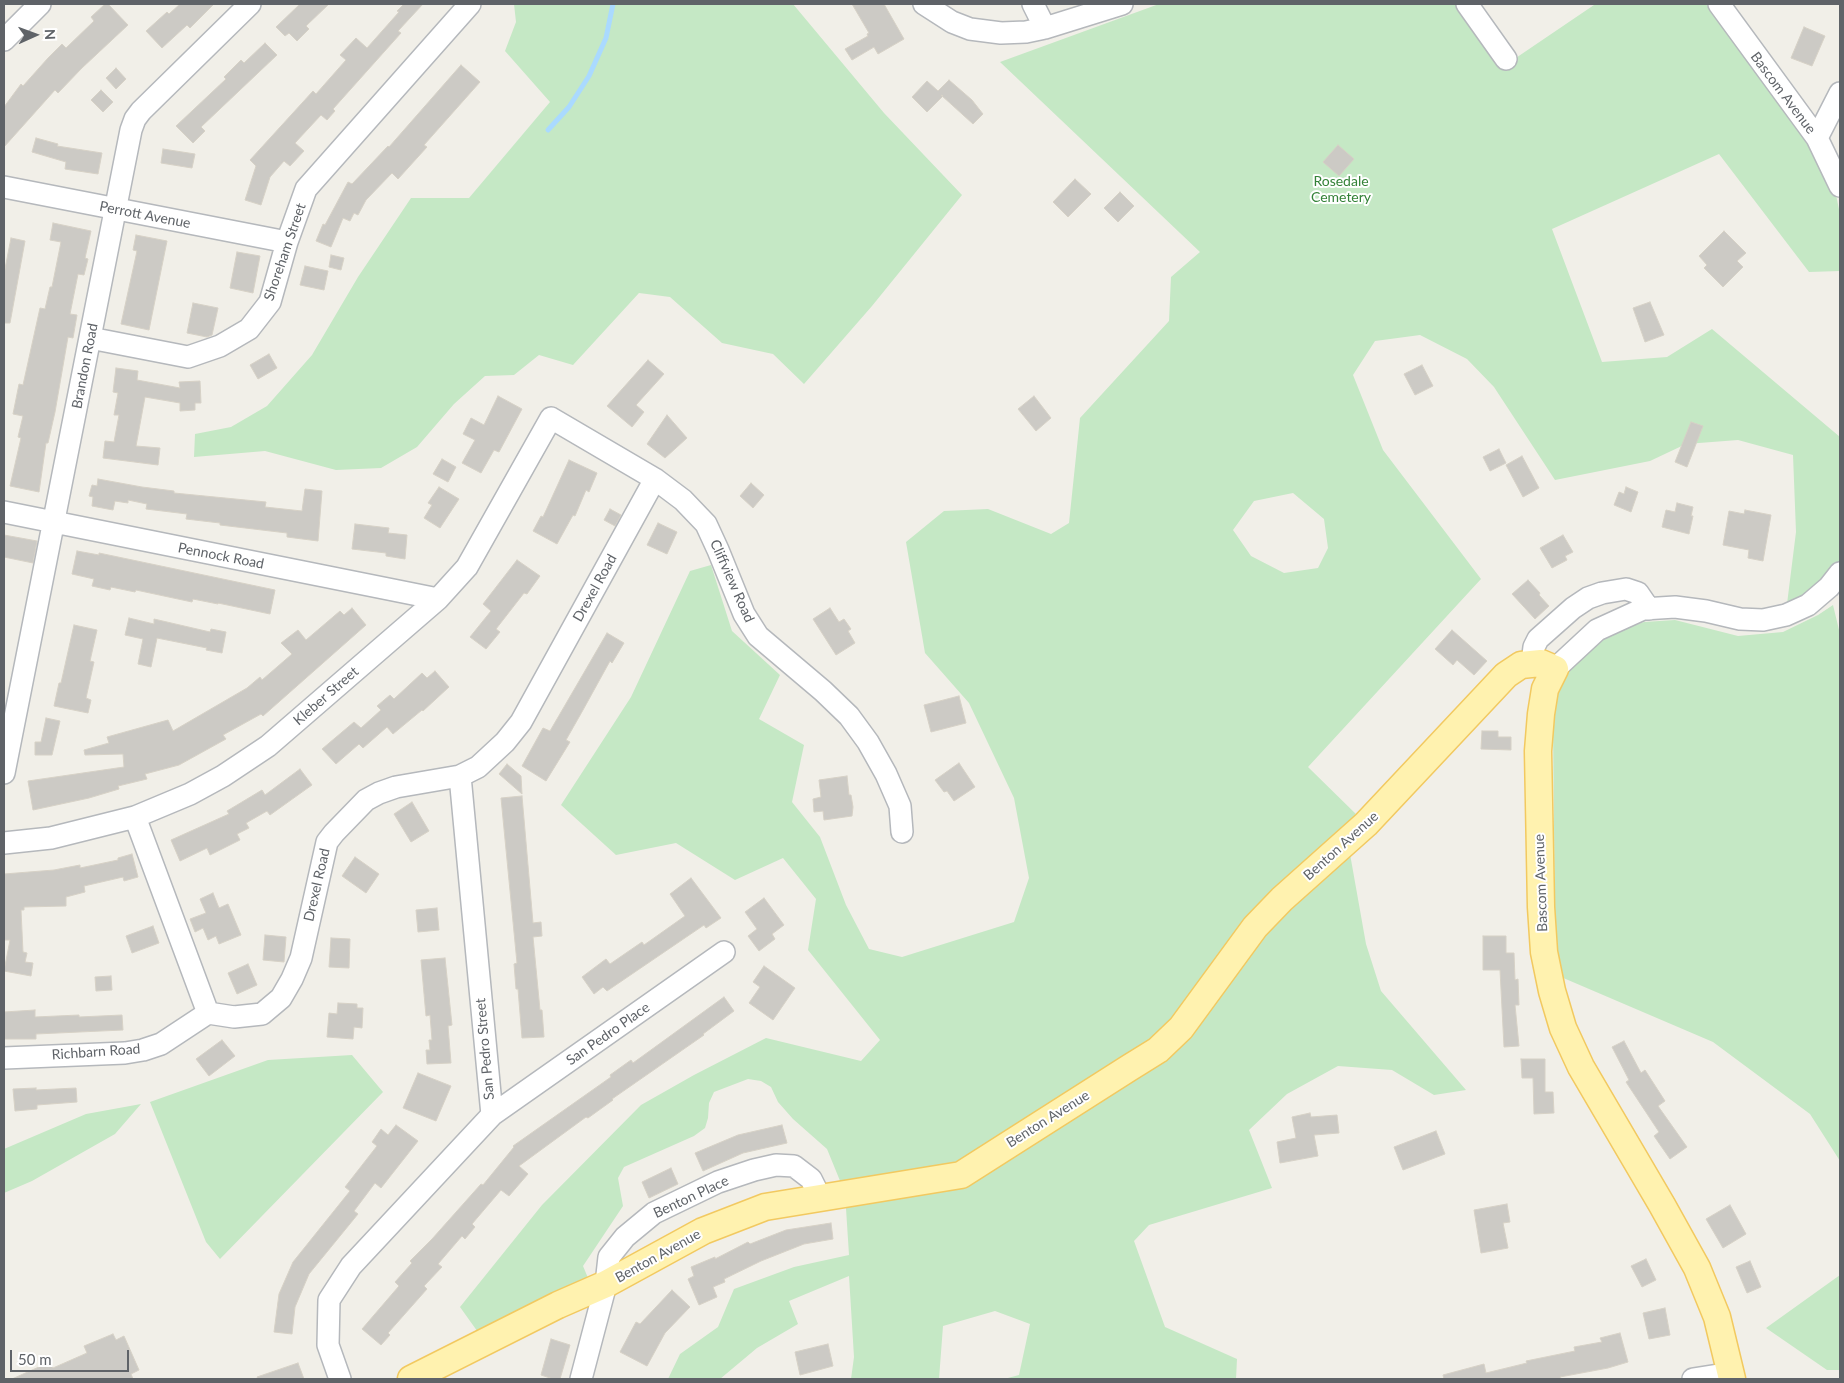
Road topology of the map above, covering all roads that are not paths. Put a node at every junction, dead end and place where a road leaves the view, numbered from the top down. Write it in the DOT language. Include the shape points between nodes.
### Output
graph roads {
  1 [pos="40,4"];
  2 [pos="250,4"];
  3 [pos="470,4"];
  4 [pos="924,4"];
  5 [pos="1033,4"];
  6 [pos="1122,4"];
  7 [pos="1468,4"];
  8 [pos="1719,4"];
  9 [pos="1045,28"];
  10 [pos="4,40"];
  11 [pos="1506,59"];
  12 [pos="1840,93"];
  13 [pos="1817,138"];
  14 [pos="1840,186"];
  15 [pos="4,187"];
  16 [pos="116,209"];
  17 [pos="287,242"];
  18 [pos="90,338"];
  19 [pos="551,418"];
  20 [pos="655,479"];
  21 [pos="4,512"];
  22 [pos="54,522"];
  23 [pos="1840,573"];
  24 [pos="438,599"];
  25 [pos="1649,609"];
  26 [pos="1544,666"];
  27 [pos="4,773"];
  28 [pos="460,776"];
  29 [pos="135,817"];
  30 [pos="902,832"];
  31 [pos="4,843"];
  32 [pos="724,952"];
  33 [pos="208,1013"];
  34 [pos="4,1058"];
  35 [pos="492,1115"];
  36 [pos="820,1197"];
  37 [pos="606,1284"];
  38 [pos="1732,1376"];
  39 [pos="340,1379"];
  40 [pos="411,1379"];
  41 [pos="581,1379"];
  42 [pos="1693,1379"];
  1 -- 10 [label="street"];
  2 -- 16 [label="street, Brandon Road" via="135,119"];
  3 -- 17 [label="street, Shoreham Street" via="306,189"];
  4 -- 9 [label="street" via="939,15 970,29 1001,34"];
  5 -- 9 [label="street"];
  6 -- 9 [label="street"];
  7 -- 11 [label="street"];
  8 -- 13 [label="street, Bascom Avenue"];
  12 -- 13 [label="street"];
  13 -- 14 [label="street, Bascom Avenue"];
  15 -- 16 [label="street, Perrott Avenue"];
  16 -- 17 [label="street, Perrott Avenue"];
  16 -- 18 [label="street, Brandon Road"];
  17 -- 18 [label="street, Shoreham Street" via="270,302 249,329 220,346 188,357"];
  18 -- 22 [label="street, Brandon Road"];
  19 -- 20 [label="street, Cliffview Road"];
  19 -- 24 [label="street, Kleber Street" via="467,567"];
  20 -- 28 [label="street, Drexel Road" via="521,722 478,767"];
  20 -- 30 [label="street, Cliffview Road" via="684,500 706,524 744,614 758,636 849,716 868,742 900,806"];
  21 -- 22 [label="street, Pennock Road"];
  22 -- 24 [label="street, Pennock Road"];
  22 -- 27 [label="street, Brandon Road"];
  23 -- 25 [label="street, Bascom Avenue" via="1808,605 1786,615 1763,620 1675,607"];
  24 -- 29 [label="street, Kleber Street" via="268,746 190,794"];
  25 -- 26 [label="street, Bascom Avenue" via="1597,630"];
  25 -- 26 [label="street" via="1638,593 1626,590 1588,598 1538,639 1534,647"];
  26 -- 36 [label="main road, Benton Avenue" via="1521,665 1506,675 1366,824 1255,927 1181,1028 1158,1050 961,1174"];
  26 -- 38 [label="main road, Bascom Avenue" via="1545,689 1538,751 1541,907 1544,952 1552,991 1563,1028 1581,1067 1697,1268 1716,1316"];
  28 -- 33 [label="street, Drexel Road" via="396,787 366,800 327,842 301,958 282,998 262,1014 234,1017"];
  28 -- 35 [label="street, San Pedro Street"];
  29 -- 31 [label="street, Kleber Street" via="51,838"];
  29 -- 33 [label="street"];
  32 -- 35 [label="street, San Pedro Place"];
  33 -- 34 [label="street, Richbarn Road" via="161,1044 143,1050"];
  35 -- 39 [label="street, San Pedro Street" via="351,1266 329,1300 328,1345"];
  36 -- 37 [label="main road, Benton Avenue" via="765,1207 703,1230"];
  36 -- 37 [label="street, Benton Place" via="811,1179 794,1166 776,1165 718,1182 654,1213 625,1237 609,1257"];
  37 -- 40 [label="main road, Benton Avenue"];
  37 -- 41 [label="street, Benton Place"];
  38 -- 42 [label="street"];
}
